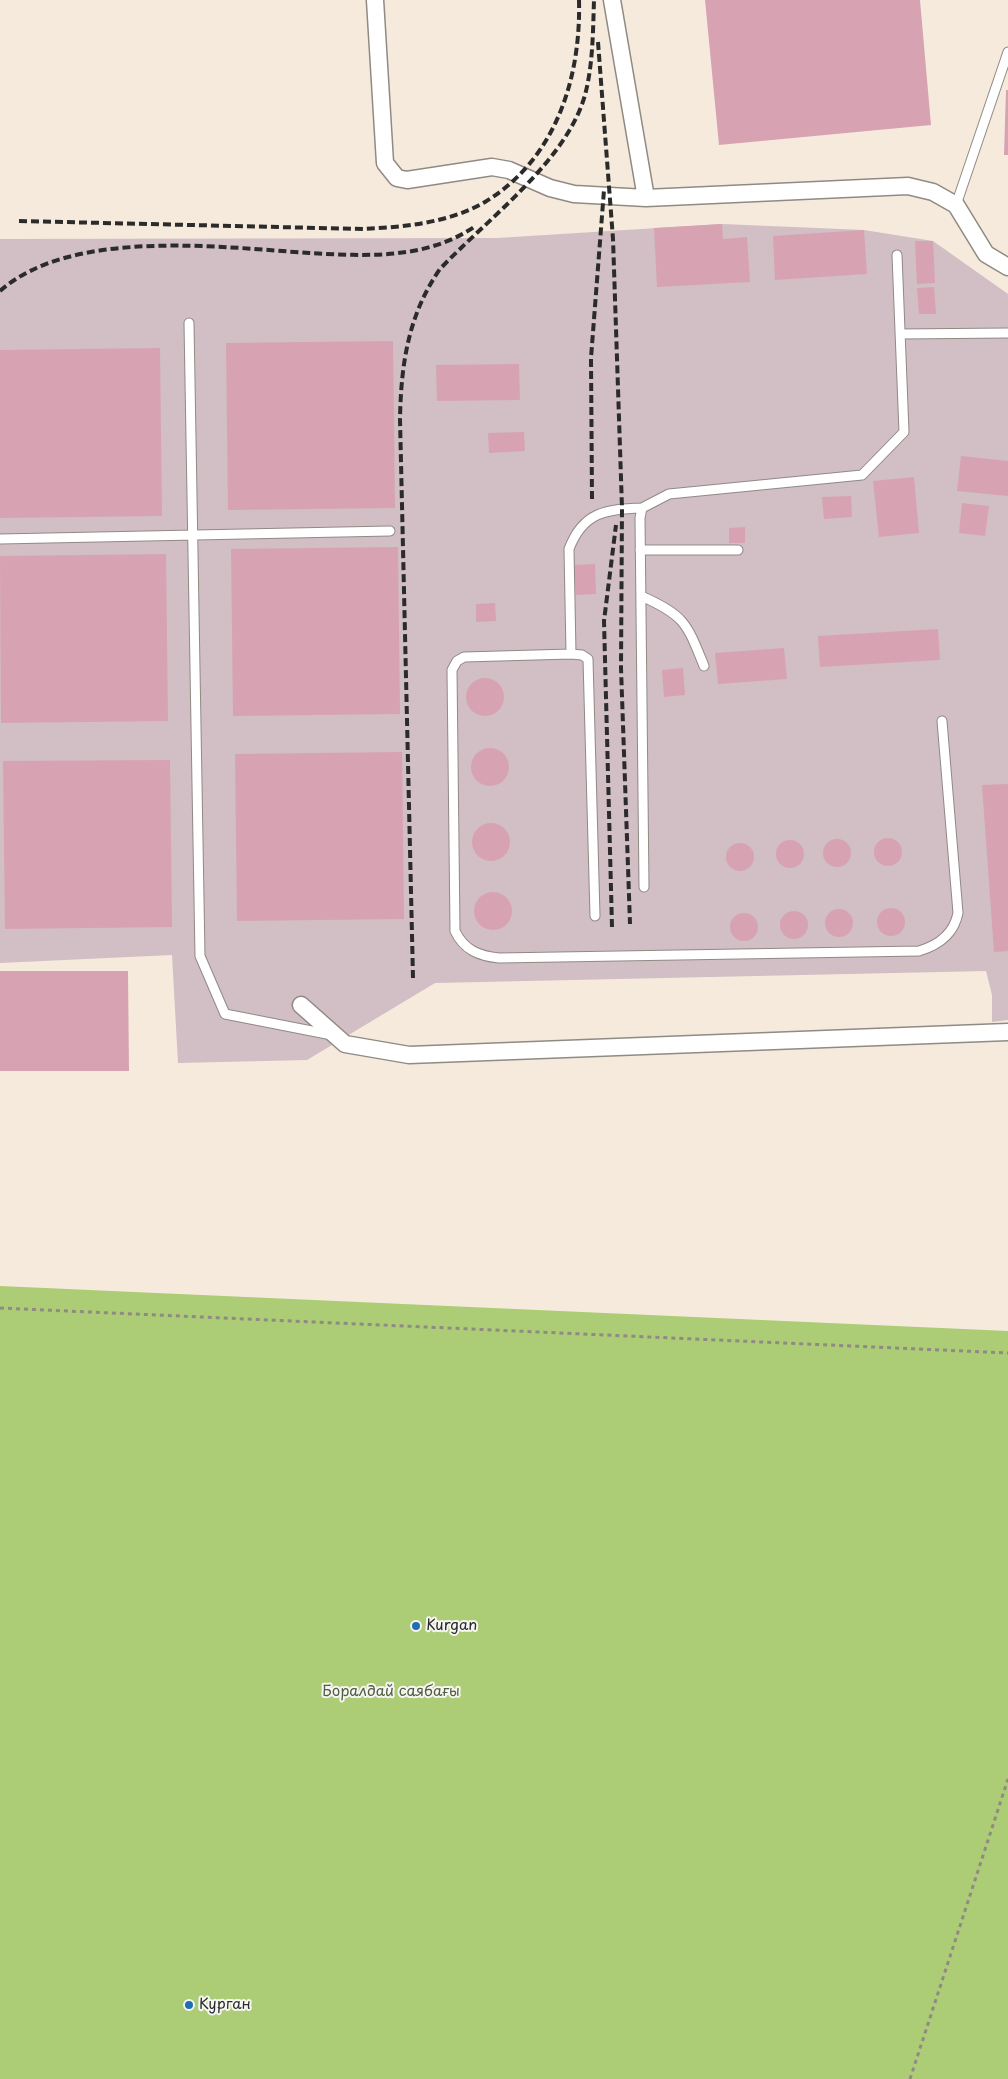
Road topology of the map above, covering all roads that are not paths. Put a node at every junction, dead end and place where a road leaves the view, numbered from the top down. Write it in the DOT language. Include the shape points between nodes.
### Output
graph roads {
  1 [pos="375,0"];
  2 [pos="612,0"];
  3 [pos="1008,52"];
  4 [pos="646,198"];
  5 [pos="956,205"];
  6 [pos="897,255"];
  7 [pos="1008,267"];
  8 [pos="189,323"];
  9 [pos="1008,333"];
  10 [pos="900,334"];
  11 [pos="642,508"];
  12 [pos="390,531"];
  13 [pos="193,535"];
  14 [pos="0,539"];
  15 [pos="640,550"];
  16 [pos="738,550"];
  17 [pos="640,596"];
  18 [pos="571,654"];
  19 [pos="704,666"];
  20 [pos="942,721"];
  21 [pos="644,887"];
  22 [pos="595,916"];
  23 [pos="301,1005"];
  24 [pos="1008,1032"];
  25 [pos="335,1036"];
  1 -- 4 [label="street" via="385,163 397,178 407,180 492,168 509,170 550,188 574,194"];
  2 -- 4 [label="street"];
  3 -- 5 [label="lane"];
  4 -- 5 [label="street" via="908,186 933,192"];
  5 -- 7 [label="street" via="986,254"];
  6 -- 10 [label="lane"];
  8 -- 13 [label="lane"];
  9 -- 10 [label="lane"];
  10 -- 11 [label="lane" via="904,432 862,475 669,494"];
  11 -- 15 [label="lane"];
  11 -- 18 [label="lane" via="599,513 574,536 569,549"];
  12 -- 13 [label="lane"];
  13 -- 14 [label="lane"];
  13 -- 25 [label="lane" via="200,956 225,1014"];
  15 -- 16 [label="lane"];
  15 -- 17 [label="lane"];
  17 -- 19 [label="lane" via="674,613 688,627"];
  17 -- 21 [label="lane"];
  18 -- 20 [label="lane" via="464,657 452,670 455,931 469,949 481,956 910,951 930,948 941,942 955,925 958,913"];
  18 -- 22 [label="lane" via="582,654 588,659"];
  23 -- 25 [label="street"];
  24 -- 25 [label="street" via="410,1055 345,1044"];
}
